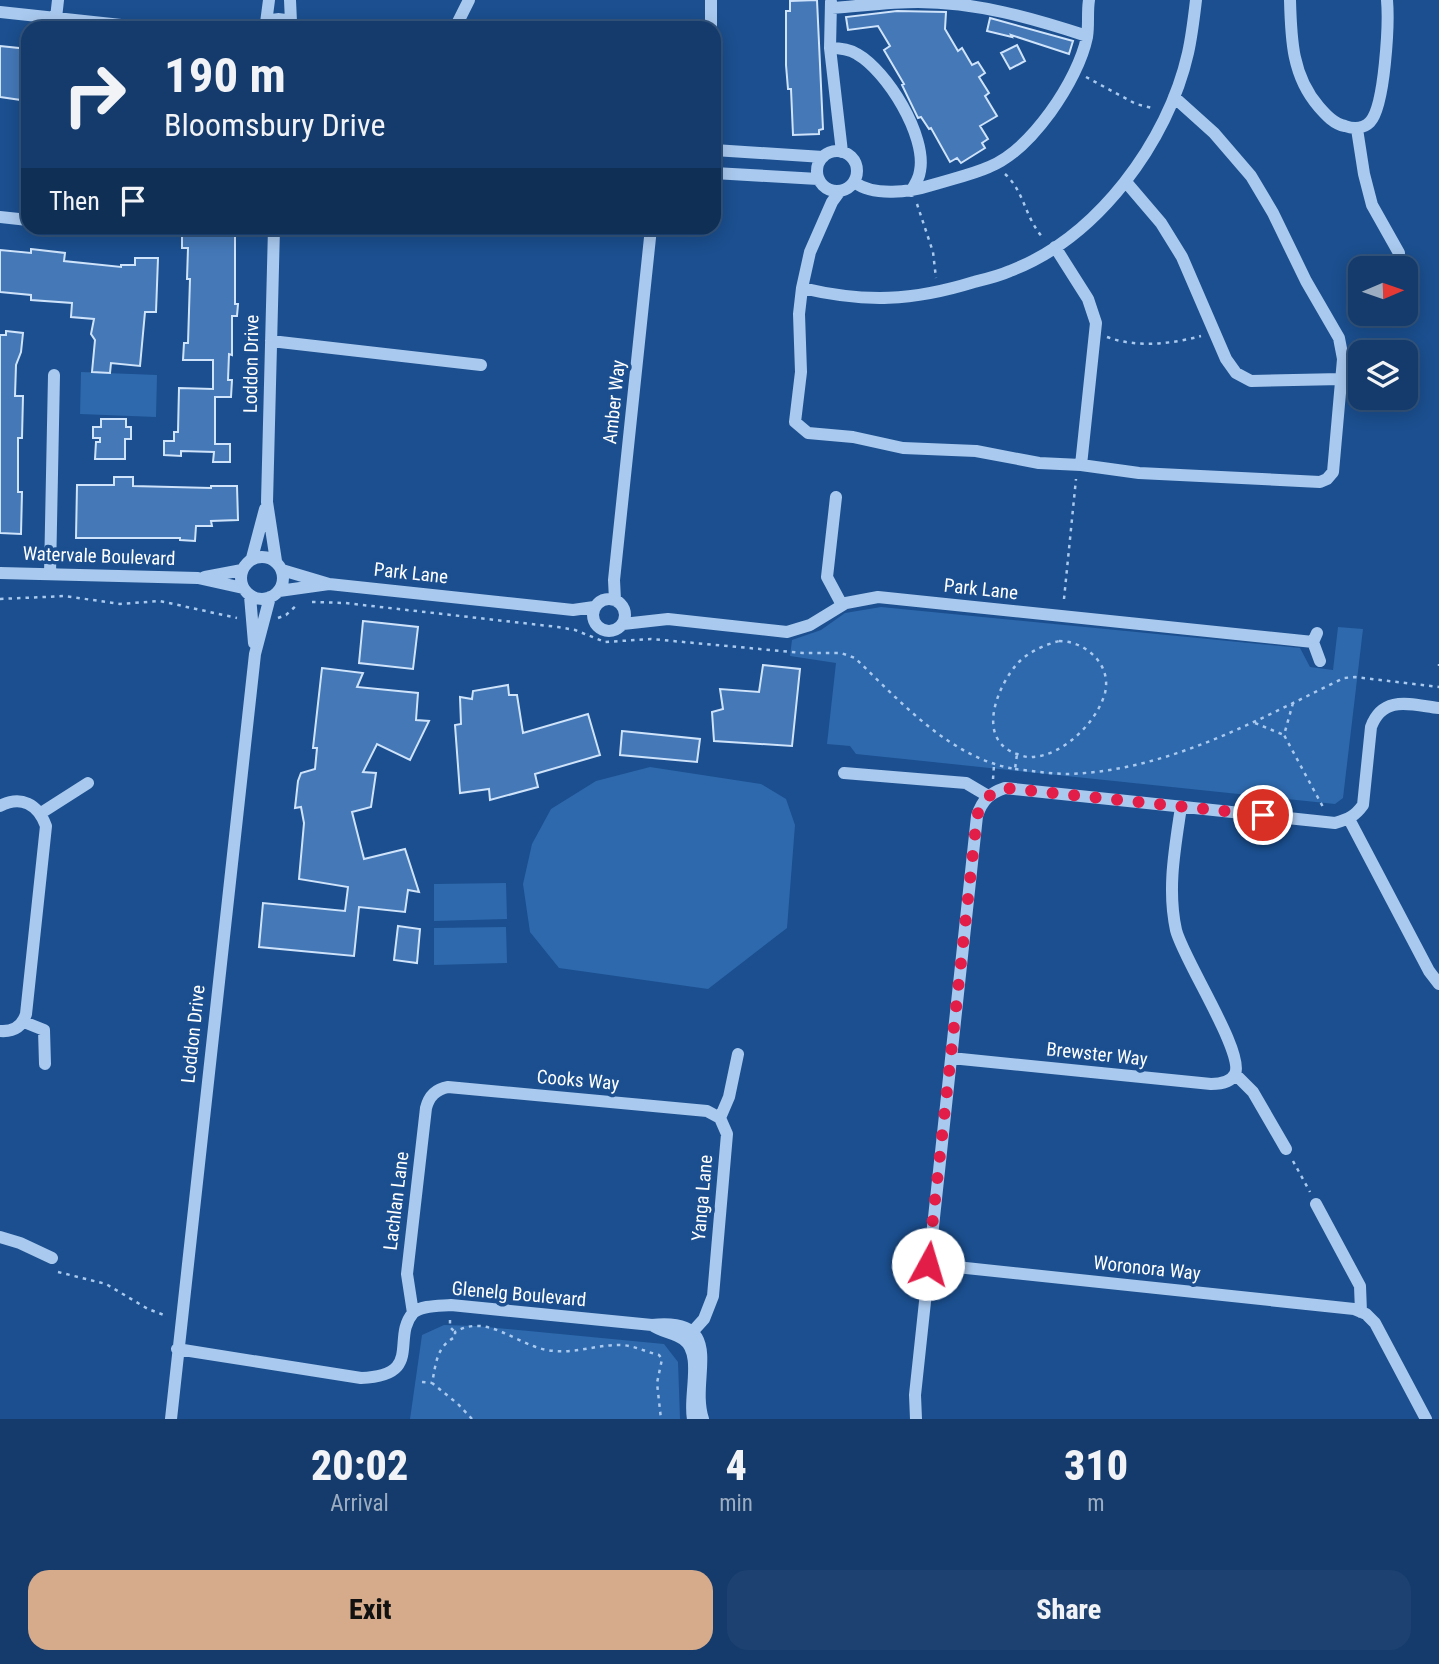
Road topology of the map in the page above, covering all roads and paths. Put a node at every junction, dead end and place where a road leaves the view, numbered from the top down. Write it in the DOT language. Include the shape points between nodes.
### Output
graph roads {
  1 [pos="58,0"];
  2 [pos="269,0"];
  3 [pos="289,0"];
  4 [pos="469,0"];
  5 [pos="711,0"];
  6 [pos="1089,0"];
  7 [pos="1196,0"];
  8 [pos="1290,0"];
  9 [pos="1387,0"];
  10 [pos="831,4"];
  11 [pos="0,12"];
  12 [pos="56,18"];
  13 [pos="84,21"];
  14 [pos="263,21"];
  15 [pos="293,21"];
  16 [pos="458,21"];
  17 [pos="710,21"];
  18 [pos="1087,36"];
  19 [pos="831,48"];
  20 [pos="1072,74"];
  21 [pos="1174,97"];
  22 [pos="1167,111"];
  23 [pos="1357,129"];
  24 [pos="721,150"];
  25 [pos="842,152"];
  26 [pos="823,157"];
  27 [pos="990,167"];
  28 [pos="721,173"];
  29 [pos="818,179"];
  30 [pos="854,182"];
  31 [pos="1126,182"];
  32 [pos="840,191"];
  33 [pos="911,191"];
  34 [pos="0,217"];
  35 [pos="21,219"];
  36 [pos="274,235"];
  37 [pos="650,235"];
  38 [pos="1053,248"];
  39 [pos="1399,253"];
  40 [pos="802,288"];
  41 [pos="937,294"];
  42 [pos="1095,332"];
  43 [pos="1214,332"];
  44 [pos="271,341"];
  45 [pos="481,365"];
  46 [pos="54,375"];
  47 [pos="1341,379"];
  48 [pos="1079,465"];
  49 [pos="836,497"];
  50 [pos="267,502"];
  51 [pos="252,558"];
  52 [pos="279,566"];
  53 [pos="242,570"];
  54 [pos="0,573"];
  55 [pos="50,574"];
  56 [pos="198,578"];
  57 [pos="329,584"];
  58 [pos="247,592"];
  59 [pos="274,594"];
  60 [pos="0,599"];
  61 [pos="1064,599"];
  62 [pos="311,602"];
  63 [pos="842,605"];
  64 [pos="606,607"];
  65 [pos="224,616"];
  66 [pos="654,619"];
  67 [pos="623,624"];
  68 [pos="255,653"];
  69 [pos="1320,661"];
  70 [pos="1439,687"];
  71 [pos="1293,703"];
  72 [pos="1439,708"];
  73 [pos="1255,723"];
  74 [pos="1284,735"];
  75 [pos="1017,754"];
  76 [pos="1015,769"];
  77 [pos="844,773"];
  78 [pos="88,783"];
  79 [pos="988,796"];
  80 [pos="0,806"];
  81 [pos="1181,807"];
  82 [pos="41,813"];
  83 [pos="1349,819"];
  84 [pos="1328,822"];
  85 [pos="1439,984"];
  86 [pos="24,1022"];
  87 [pos="0,1031"];
  88 [pos="738,1054"];
  89 [pos="951,1058"];
  90 [pos="45,1064"];
  91 [pos="1235,1073"];
  92 [pos="433,1094"];
  93 [pos="720,1118"];
  94 [pos="1286,1149"];
  95 [pos="1316,1204"];
  96 [pos="0,1237"];
  97 [pos="52,1258"];
  98 [pos="928,1264"];
  99 [pos="1361,1312"];
  100 [pos="413,1313"];
  101 [pos="164,1315"];
  102 [pos="689,1336"];
  103 [pos="177,1349"];
  104 [pos="422,1381"];
  105 [pos="432,1383"];
  106 [pos="915,1395"];
  107 [pos="171,1419"];
  108 [pos="471,1419"];
  109 [pos="661,1419"];
  110 [pos="693,1419"];
  111 [pos="704,1419"];
  112 [pos="908,1419"];
  113 [pos="916,1419"];
  114 [pos="1426,1419"];
  1 -- 12 [label="street"];
  2 -- 14 [label="street"];
  3 -- 15 [label="street"];
  4 -- 16 [label="street"];
  5 -- 17 [label="street"];
  6 -- 18 [label="street"];
  7 -- 21 [label="street" via="1188,53"];
  8 -- 23 [label="street" via="1295,66 1308,94 1328,117"];
  9 -- 23 [label="street" via="1386,55 1378,108 1369,123"];
  10 -- 18 [label="street" via="958,4 1018,15"];
  10 -- 19 [label="street"];
  11 -- 12 [label="street"];
  12 -- 13 [label="street"];
  18 -- 20 [label="street"];
  19 -- 25 [label="street"];
  19 -- 33 [label="street" via="861,55 906,112 916,133 921,162"];
  20 -- 22 [label="path" via="1091,79 1136,104"];
  20 -- 27 [label="street" via="1048,116"];
  21 -- 22 [label="street"];
  21 -- 47 [label="street" via="1214,133 1251,176 1273,213 1339,338"];
  22 -- 31 [label="street"];
  23 -- 39 [label="street" via="1372,205"];
  24 -- 26 [label="street"];
  25 -- 26 [label="street"];
  25 -- 30 [label="street" via="856,163"];
  26 -- 29 [label="street" via="817,167"];
  27 -- 33 [label="street"];
  27 -- 38 [label="path" via="1013,181 1028,218"];
  28 -- 29 [label="street"];
  29 -- 32 [label="street" via="827,189"];
  30 -- 32 [label="street"];
  30 -- 33 [label="street" via="874,190"];
  31 -- 38 [label="street" via="1090,220"];
  31 -- 43 [label="street" via="1175,246"];
  32 -- 40 [label="street" via="810,252"];
  33 -- 41 [label="path" via="933,251"];
  34 -- 35 [label="street"];
  36 -- 44 [label="street, Loddon Drive"];
  37 -- 64 [label="street, Amber Way" via="614,580"];
  38 -- 41 [label="street" via="1012,271"];
  38 -- 42 [label="street" via="1087,299"];
  40 -- 41 [label="street" via="838,297"];
  40 -- 48 [label="street" via="795,422 808,433 903,448 976,451"];
  42 -- 43 [label="path" via="1113,340 1166,344"];
  42 -- 48 [label="street"];
  43 -- 47 [label="street" via="1226,359 1251,381"];
  44 -- 45 [label="street"];
  44 -- 50 [label="street, Loddon Drive"];
  46 -- 55 [label="street"];
  47 -- 48 [label="street" via="1333,472 1320,482 1178,476"];
  48 -- 61 [label="path"];
  49 -- 63 [label="street" via="827,577"];
  50 -- 51 [label="street, Loddon Drive"];
  50 -- 52 [label="street, Loddon Drive"];
  51 -- 52 [label="street" via="265,556"];
  51 -- 53 [label="street"];
  52 -- 57 [label="street, Park Lane"];
  52 -- 59 [label="street" via="283,581"];
  53 -- 56 [label="street, Watervale Boulevard"];
  53 -- 58 [label="street" via="241,582"];
  54 -- 55 [label="street, Watervale Boulevard"];
  55 -- 56 [label="street, Watervale Boulevard"];
  56 -- 58 [label="street, Watervale Boulevard"];
  57 -- 59 [label="street, Park Lane"];
  57 -- 64 [label="street, Park Lane" via="573,610"];
  58 -- 59 [label="street" via="257,599"];
  58 -- 68 [label="street, Loddon Drive"];
  59 -- 68 [label="street, Loddon Drive"];
  60 -- 65 [label="path" via="65,596 120,604 160,601"];
  62 -- 76 [label="path" via="558,628 605,642 650,639 841,653 856,658 940,735 994,765"];
  63 -- 66 [label="street, Park Lane" via="810,625 787,632"];
  63 -- 69 [label="street, Park Lane" via="878,597 1315,637"];
  64 -- 66 [label="street, Park Lane"];
  64 -- 67 [label="street"];
  64 -- 67 [label="street, Park Lane" via="605,631"];
  66 -- 67 [label="street, Park Lane"];
  68 -- 103 [label="street, Loddon Drive"];
  70 -- 71 [label="path" via="1344,678"];
  71 -- 73 [label="path"];
  71 -- 74 [label="path"];
  72 -- 83 [label="street" via="1398,704 1375,715 1363,805"];
  73 -- 74 [label="path"];
  73 -- 76 [label="path" via="1136,765 1066,774"];
  74 -- 84 [label="path"];
  75 -- 75 [label="path" via="1031,758 1056,750 1096,713 1105,679 1095,655 1083,646 1073,641 1045,645 1018,664 1005,681 995,706 994,730 999,743"];
  75 -- 76 [label="path"];
  77 -- 79 [label="street" via="966,783"];
  78 -- 82 [label="street"];
  79 -- 81 [label="street" via="1005,788"];
  79 -- 89 [label="street" via="977,816"];
  80 -- 82 [label="street" via="20,802"];
  81 -- 84 [label="street"];
  81 -- 91 [label="street" via="1171,880 1177,933 1232,1048"];
  82 -- 86 [label="street" via="46,826"];
  83 -- 84 [label="street"];
  83 -- 85 [label="street"];
  86 -- 87 [label="street" via="15,1030"];
  86 -- 90 [label="street" via="44,1030"];
  88 -- 93 [label="street, Yanga Lane"];
  89 -- 91 [label="street, Brewster Way" via="1212,1084 1226,1082"];
  89 -- 98 [label="street"];
  91 -- 94 [label="street" via="1253,1092"];
  92 -- 93 [label="street, Cooks Way" via="448,1087 706,1111"];
  92 -- 100 [label="street, Lachlan Lane" via="426,1108 407,1274"];
  93 -- 102 [label="street, Yanga Lane" via="727,1134 713,1296 704,1319"];
  94 -- 95 [label="path"];
  95 -- 99 [label="street" via="1360,1286"];
  96 -- 97 [label="street"];
  97 -- 101 [label="path" via="59,1273 106,1284"];
  98 -- 99 [label="street, Woronora Way"];
  98 -- 106 [label="street"];
  99 -- 114 [label="street" via="1375,1323"];
  100 -- 102 [label="street, Glenelg Boulevard" via="451,1305 652,1325"];
  100 -- 103 [label="street" via="403,1356 393,1370 376,1378"];
  102 -- 110 [label="street" via="694,1367"];
  102 -- 111 [label="street" via="701,1345"];
  103 -- 107 [label="street, Loddon Drive"];
  104 -- 105 [label="path"];
  105 -- 108 [label="path"];
  105 -- 109 [label="path" via="439,1352 466,1325 493,1328 564,1352 622,1345 662,1359 657,1384"];
  106 -- 112 [label="street"];
  106 -- 113 [label="street"];
}
